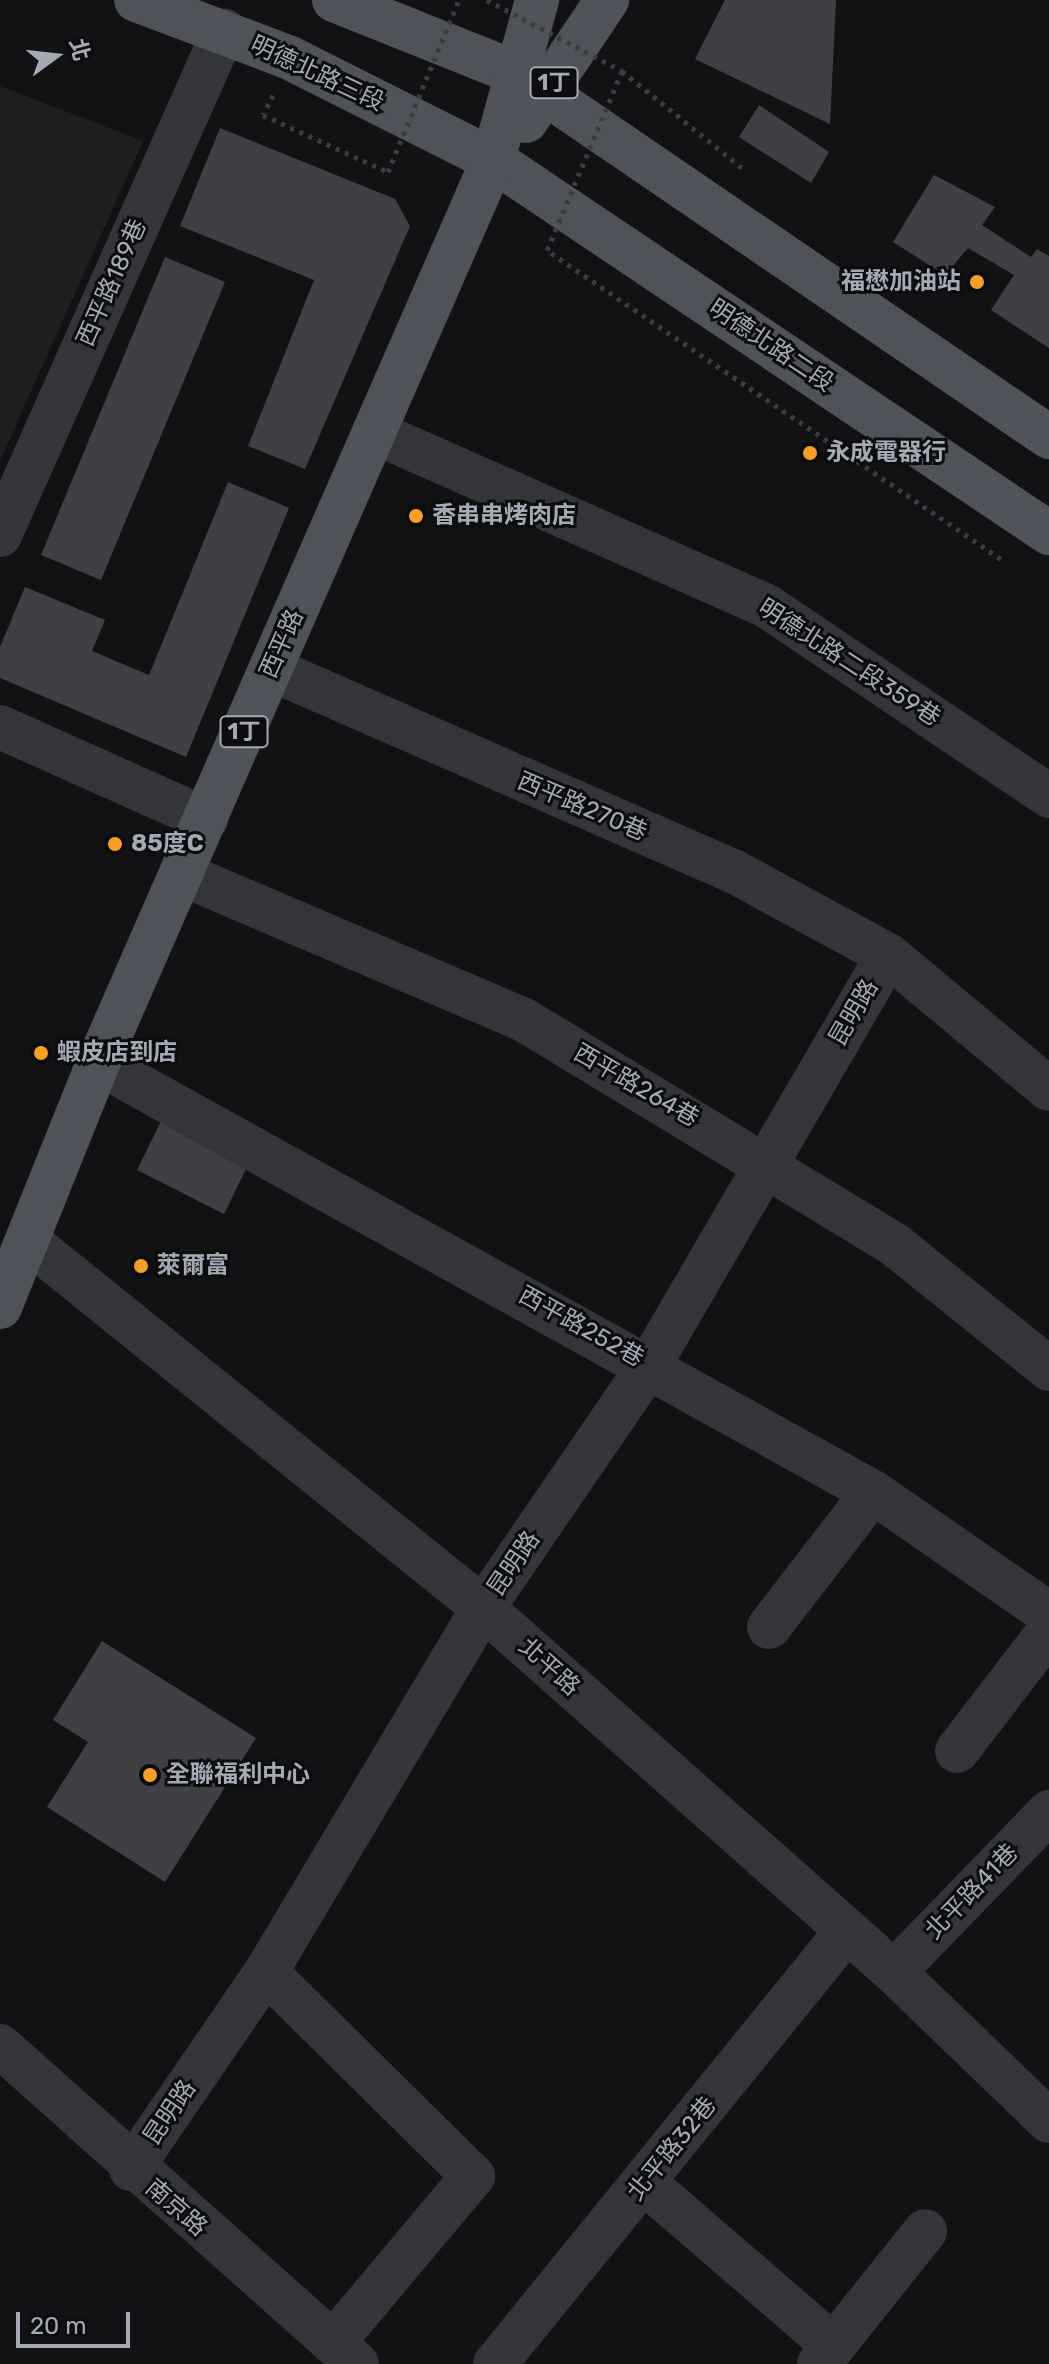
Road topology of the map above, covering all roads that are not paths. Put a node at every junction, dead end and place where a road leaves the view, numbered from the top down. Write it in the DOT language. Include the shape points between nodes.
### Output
graph roads {
  1 [pos="136,0"];
  2 [pos="334,0"];
  3 [pos="537,0"];
  4 [pos="607,0"];
  5 [pos="224,31"];
  6 [pos="529,85"];
  7 [pos="493,160"];
  8 [pos="374,432"];
  9 [pos="1049,437"];
  10 [pos="1049,533"];
  11 [pos="0,535"];
  12 [pos="271,669"];
  13 [pos="0,727"];
  14 [pos="1049,796"];
  15 [pos="206,819"];
  16 [pos="182,874"];
  17 [pos="888,955"];
  18 [pos="98,1063"];
  19 [pos="1049,1089"];
  20 [pos="767,1163"];
  21 [pos="27,1240"];
  22 [pos="3,1290"];
  23 [pos="650,1364"];
  24 [pos="1049,1369"];
  25 [pos="873,1492"];
  26 [pos="483,1608"];
  27 [pos="1049,1614"];
  28 [pos="769,1627"];
  29 [pos="1049,1631"];
  30 [pos="957,1751"];
  31 [pos="1049,1812"];
  32 [pos="846,1932"];
  33 [pos="266,1972"];
  34 [pos="894,1972"];
  35 [pos="0,2046"];
  36 [pos="1049,2121"];
  37 [pos="131,2169"];
  38 [pos="645,2183"];
  39 [pos="925,2231"];
  40 [pos="345,2353"];
  41 [pos="826,2354"];
  42 [pos="495,2364"];
  1 -- 5 [label="main road, 明德北路三段"];
  2 -- 6 [label="main road"];
  3 -- 6 [label="main road, 西平路 / 1丁"];
  4 -- 6 [label="main road, 西平路 / 1丁"];
  5 -- 7 [label="main road, 明德北路三段"];
  5 -- 11 [label="street, 西平路189巷"];
  6 -- 7 [label="main road, 西平路 / 1丁"];
  6 -- 9 [label="main road"];
  7 -- 8 [label="main road, 西平路 / 1丁"];
  7 -- 10 [label="main road, 明德北路二段"];
  8 -- 12 [label="main road, 西平路 / 1丁"];
  8 -- 14 [label="street, 明德北路二段359巷" via="768,607"];
  12 -- 15 [label="main road, 西平路 / 1丁"];
  12 -- 17 [label="street, 西平路270巷" via="735,872"];
  13 -- 15 [label="street"];
  15 -- 16 [label="main road, 西平路 / 1丁"];
  16 -- 18 [label="main road, 西平路 / 1丁"];
  16 -- 20 [label="street, 西平路264巷" via="524,1020"];
  17 -- 19 [label="street"];
  17 -- 20 [label="street, 昆明路"];
  18 -- 21 [label="main road, 西平路 / 1丁"];
  18 -- 23 [label="street, 西平路252巷"];
  20 -- 23 [label="street, 昆明路"];
  20 -- 24 [label="street, 西平路264巷" via="895,1245"];
  21 -- 22 [label="main road, 西平路 / 1丁"];
  21 -- 26 [label="street, 北平路"];
  23 -- 25 [label="street, 西平路252巷"];
  23 -- 26 [label="street, 昆明路"];
  25 -- 27 [label="street, 西平路252巷"];
  25 -- 28 [label="street"];
  26 -- 32 [label="street, 北平路"];
  26 -- 33 [label="street, 昆明路"];
  29 -- 30 [label="street"];
  31 -- 34 [label="street, 北平路41巷"];
  32 -- 34 [label="street, 北平路"];
  32 -- 38 [label="street, 北平路32巷"];
  33 -- 37 [label="street, 昆明路"];
  33 -- 40 [label="street" via="473,2176"];
  34 -- 36 [label="street, 北平路"];
  35 -- 37 [label="street, 南京路"];
  37 -- 40 [label="street, 南京路"];
  38 -- 41 [label="street"];
  38 -- 42 [label="street, 北平路32巷"];
  39 -- 41 [label="street"];
}
